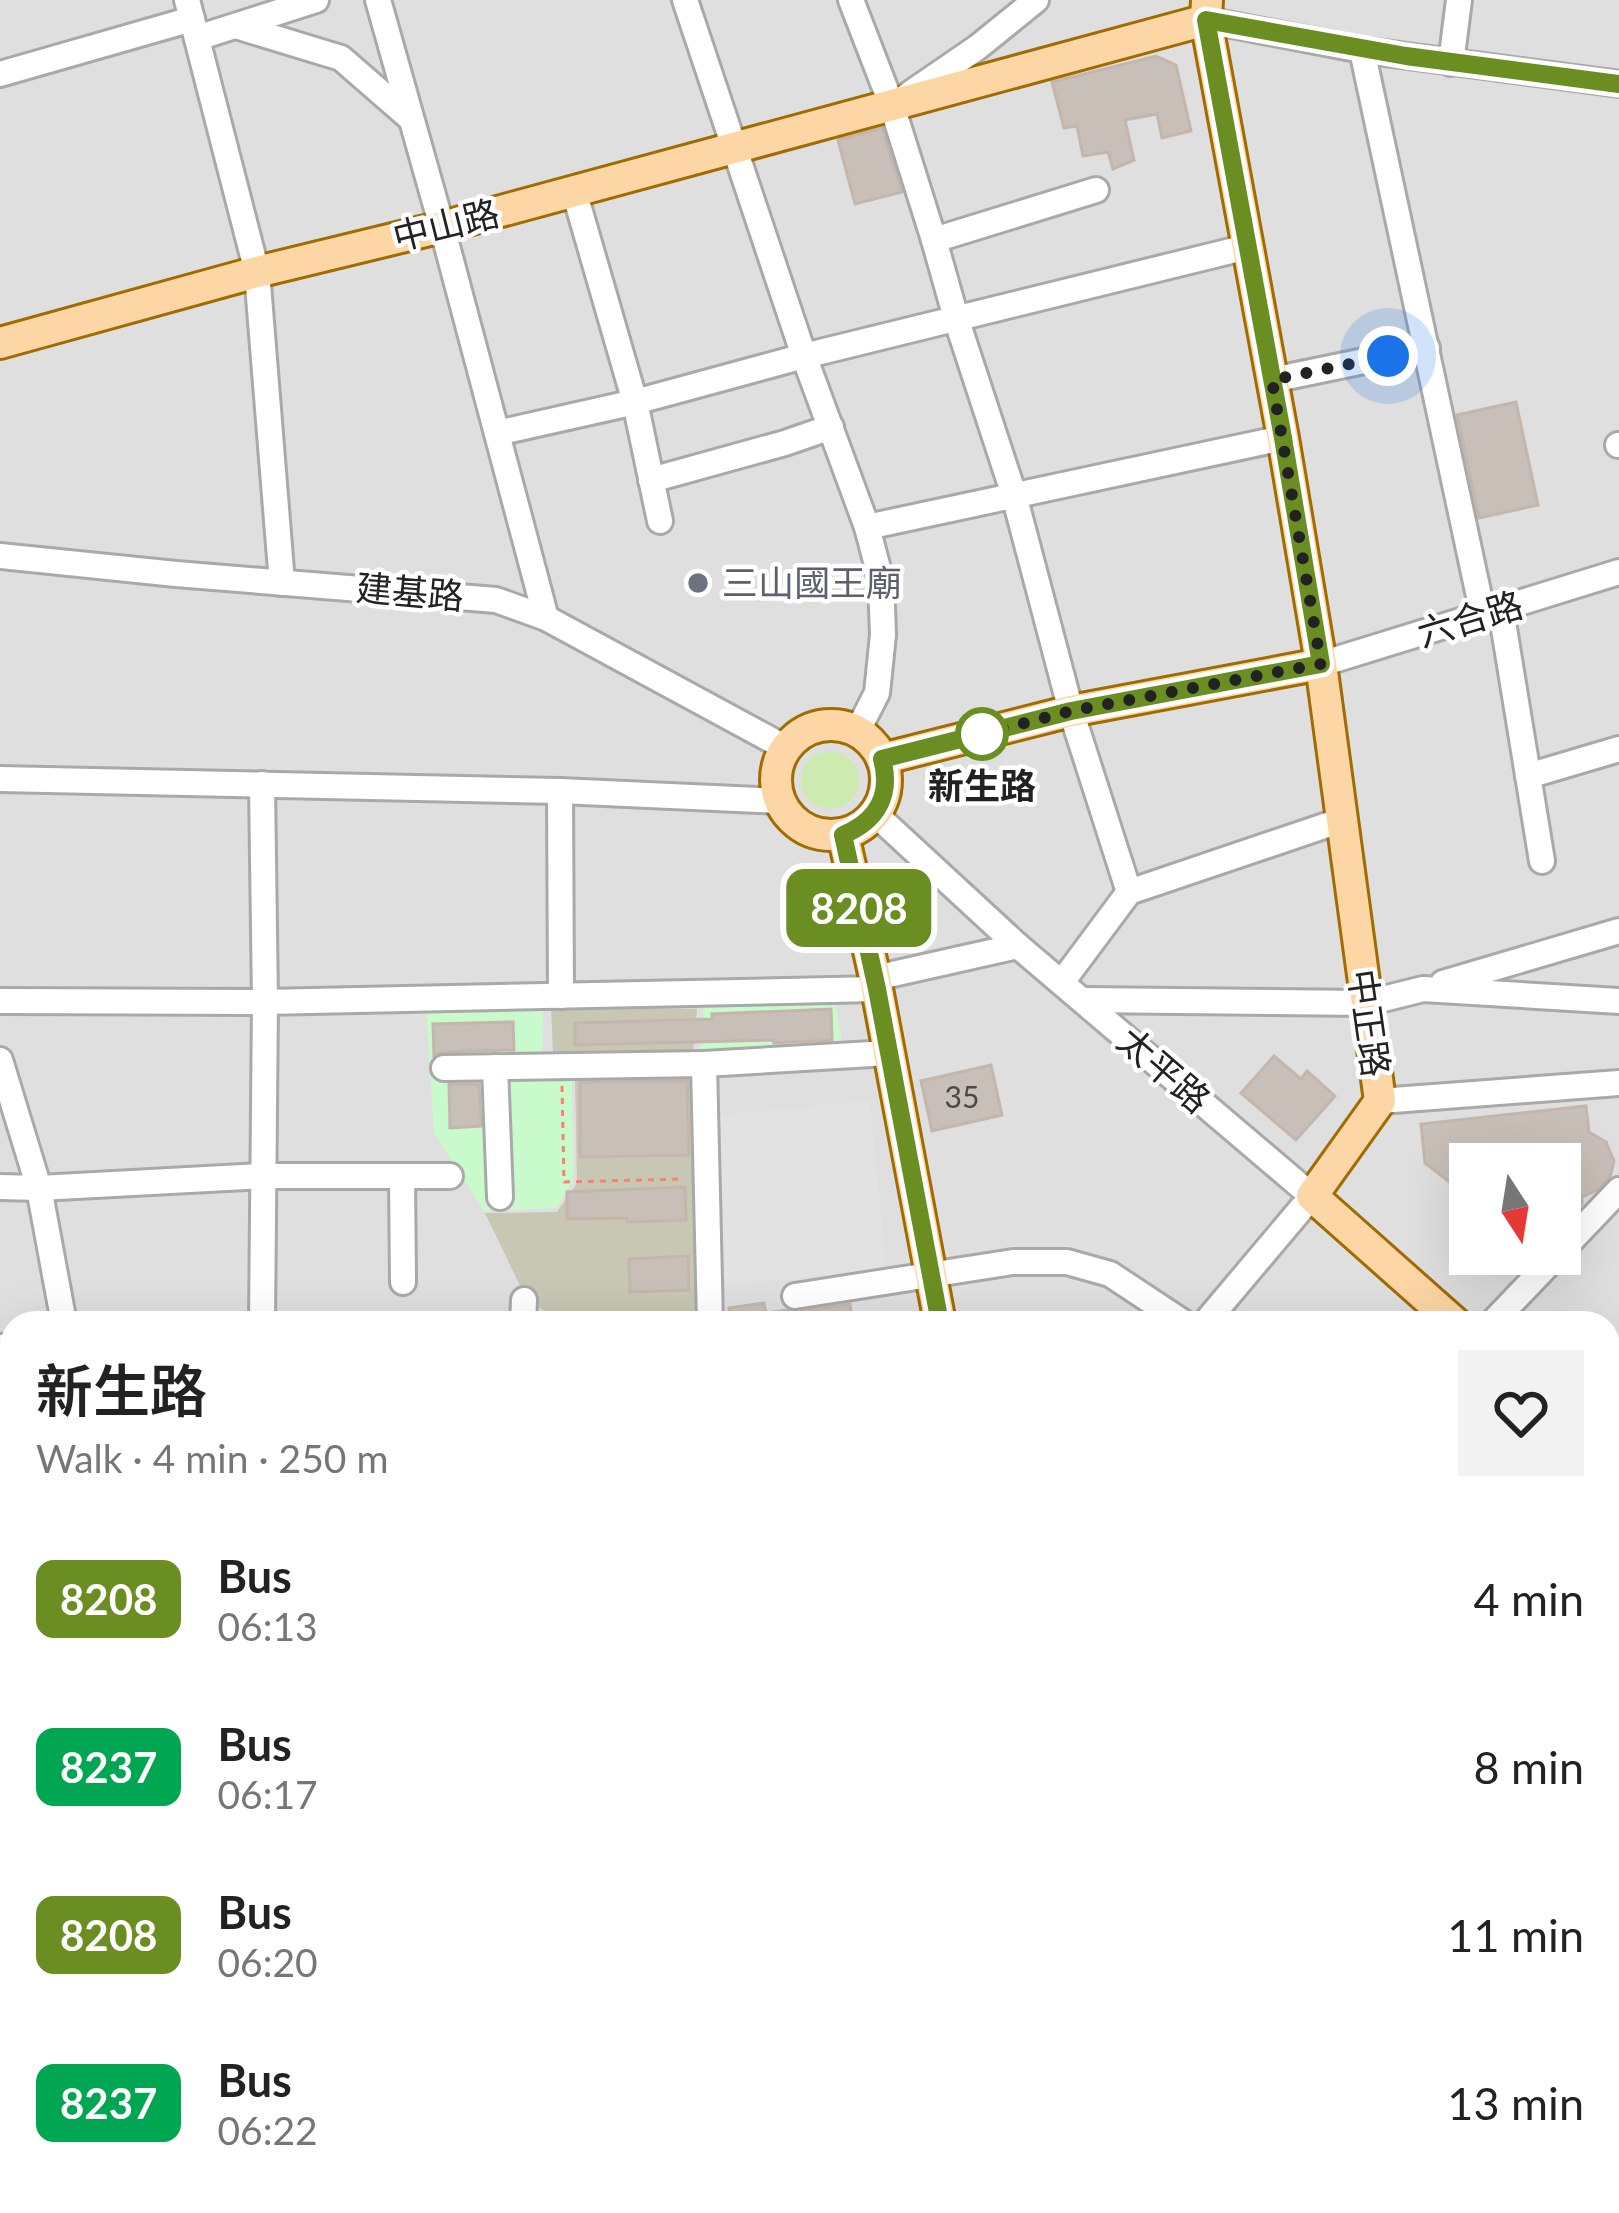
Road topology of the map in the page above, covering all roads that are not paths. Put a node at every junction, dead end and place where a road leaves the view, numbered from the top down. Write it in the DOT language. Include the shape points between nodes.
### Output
graph roads {
  1 [pos="316,0"];
  2 [pos="378,0"];
  3 [pos="685,0"];
  4 [pos="851,0"];
  5 [pos="1036,0"];
  6 [pos="1459,0"];
  7 [pos="1206,10"];
  8 [pos="192,19"];
  9 [pos="236,26"];
  10 [pos="1362,50"];
  11 [pos="1451,63"];
  12 [pos="0,74"];
  13 [pos="1619,84"];
  14 [pos="892,106"];
  15 [pos="410,118"];
  16 [pos="733,147"];
  17 [pos="1096,190"];
  18 [pos="574,191"];
  19 [pos="442,227"];
  20 [pos="934,240"];
  21 [pos="1247,247"];
  22 [pos="257,272"];
  23 [pos="956,318"];
  24 [pos="0,343"];
  25 [pos="1427,348"];
  26 [pos="804,356"];
  27 [pos="1272,380"];
  28 [pos="635,402"];
  29 [pos="831,428"];
  30 [pos="497,433"];
  31 [pos="1283,438"];
  32 [pos="651,480"];
  33 [pos="1014,495"];
  34 [pos="660,521"];
  35 [pos="867,526"];
  36 [pos="0,556"];
  37 [pos="1619,572"];
  38 [pos="282,583"];
  39 [pos="1492,613"];
  40 [pos="546,618"];
  41 [pos="1321,664"];
  42 [pos="1071,711"];
  43 [pos="857,732"];
  44 [pos="786,748"];
  45 [pos="1619,749"];
  46 [pos="882,759"];
  47 [pos="1528,776"];
  48 [pos="0,779"];
  49 [pos="262,784"];
  50 [pos="560,791"];
  51 [pos="779,801"];
  52 [pos="874,814"];
  53 [pos="1342,820"];
  54 [pos="843,835"];
  55 [pos="1542,861"];
  56 [pos="1130,892"];
  57 [pos="1619,931"];
  58 [pos="1018,946"];
  59 [pos="1062,982"];
  60 [pos="876,984"];
  61 [pos="1423,989"];
  62 [pos="561,996"];
  63 [pos="1082,1000"];
  64 [pos="0,1001"];
  65 [pos="1619,1001"];
  66 [pos="266,1002"];
  67 [pos="1366,1003"];
  68 [pos="888,1053"];
  69 [pos="0,1060"];
  70 [pos="704,1064"];
  71 [pos="495,1067"];
  72 [pos="444,1068"];
  73 [pos="1619,1083"];
  74 [pos="1380,1101"];
  75 [pos="262,1176"];
  76 [pos="402,1176"];
  77 [pos="451,1176"];
  78 [pos="0,1187"];
  79 [pos="39,1188"];
  80 [pos="1619,1190"];
  81 [pos="1312,1196"];
  82 [pos="500,1197"];
  83 [pos="1581,1230"];
  84 [pos="931,1274"];
  85 [pos="1538,1275"];
  86 [pos="403,1282"];
  87 [pos="795,1296"];
  88 [pos="62,1311"];
  89 [pos="262,1311"];
  90 [pos="710,1311"];
  91 [pos="938,1311"];
  92 [pos="1166,1311"];
  93 [pos="1215,1311"];
  94 [pos="1441,1311"];
  95 [pos="1503,1311"];
  1 -- 9 [label="street"];
  2 -- 15 [label="street"];
  3 -- 16 [label="street"];
  4 -- 14 [label="street"];
  5 -- 14 [label="street, 中山路"];
  6 -- 11 [label="street"];
  7 -- 10 [label="street, 中山路"];
  7 -- 14 [label="main road, 中山路"];
  7 -- 21 [label="main road"];
  8 -- 9 [label="street"];
  8 -- 12 [label="street"];
  8 -- 22 [label="street"];
  9 -- 15 [label="street" via="341,58"];
  10 -- 11 [label="street, 中山路"];
  10 -- 25 [label="street"];
  11 -- 13 [label="street, 中山路"];
  14 -- 16 [label="main road, 中山路"];
  14 -- 20 [label="street"];
  15 -- 19 [label="street"];
  16 -- 18 [label="main road, 中山路"];
  16 -- 26 [label="street"];
  17 -- 20 [label="street"];
  18 -- 19 [label="main road, 中山路"];
  18 -- 28 [label="street"];
  19 -- 22 [label="main road, 中山路"];
  19 -- 30 [label="street"];
  20 -- 23 [label="street"];
  21 -- 23 [label="street"];
  21 -- 27 [label="main road"];
  22 -- 24 [label="main road, 中山路"];
  22 -- 38 [label="street"];
  23 -- 26 [label="street"];
  23 -- 33 [label="street"];
  25 -- 27 [label="street"];
  25 -- 39 [label="street"];
  26 -- 28 [label="street"];
  26 -- 29 [label="street"];
  27 -- 31 [label="main road"];
  28 -- 30 [label="street"];
  28 -- 32 [label="street"];
  29 -- 32 [label="street"];
  29 -- 35 [label="street"];
  30 -- 40 [label="street"];
  31 -- 33 [label="street"];
  31 -- 41 [label="main road"];
  32 -- 34 [label="street"];
  33 -- 35 [label="street"];
  33 -- 42 [label="street"];
  35 -- 43 [label="street" via="881,580 883,635 877,693"];
  36 -- 38 [label="street, 建基路"];
  37 -- 39 [label="street, 六合路"];
  38 -- 40 [label="street, 建基路" via="496,600"];
  39 -- 41 [label="street, 六合路"];
  39 -- 47 [label="street"];
  40 -- 44 [label="street, 建基路"];
  41 -- 42 [label="main road"];
  41 -- 53 [label="main road, 中正路"];
  42 -- 46 [label="main road"];
  42 -- 56 [label="street"];
  43 -- 44 [label="main road" via="826,725"];
  43 -- 46 [label="main road"];
  44 -- 51 [label="main road"];
  45 -- 47 [label="street"];
  46 -- 52 [label="main road" via="885,792"];
  47 -- 55 [label="street"];
  48 -- 49 [label="street"];
  49 -- 50 [label="street"];
  49 -- 66 [label="street"];
  50 -- 51 [label="street"];
  50 -- 62 [label="street"];
  51 -- 54 [label="main road" via="800,826"];
  52 -- 54 [label="main road"];
  52 -- 58 [label="street, 太平路"];
  53 -- 56 [label="street"];
  53 -- 67 [label="main road, 中正路"];
  54 -- 60 [label="main road"];
  56 -- 59 [label="street"];
  57 -- 61 [label="street"];
  58 -- 59 [label="street, 太平路"];
  58 -- 60 [label="street"];
  59 -- 63 [label="street, 太平路"];
  60 -- 62 [label="street"];
  60 -- 68 [label="main road"];
  61 -- 65 [label="street"];
  61 -- 67 [label="street"];
  62 -- 66 [label="street"];
  63 -- 67 [label="street"];
  63 -- 81 [label="street, 太平路"];
  64 -- 66 [label="street"];
  66 -- 75 [label="street"];
  67 -- 74 [label="main road, 中正路"];
  68 -- 70 [label="street"];
  68 -- 84 [label="main road"];
  69 -- 79 [label="street"];
  70 -- 71 [label="street"];
  70 -- 90 [label="street"];
  71 -- 72 [label="street"];
  71 -- 82 [label="street"];
  73 -- 74 [label="street"];
  74 -- 81 [label="main road, 中正路"];
  75 -- 76 [label="street"];
  75 -- 79 [label="street"];
  75 -- 89 [label="street"];
  76 -- 77 [label="street"];
  76 -- 86 [label="street"];
  78 -- 79 [label="street"];
  79 -- 88 [label="street"];
  80 -- 83 [label="street"];
  81 -- 93 [label="street, 中正路"];
  81 -- 94 [label="main road, 太平路"];
  84 -- 87 [label="street"];
  84 -- 91 [label="main road"];
  84 -- 92 [label="street" via="1067,1262 1110,1274"];
  85 -- 95 [label="street"];
}
